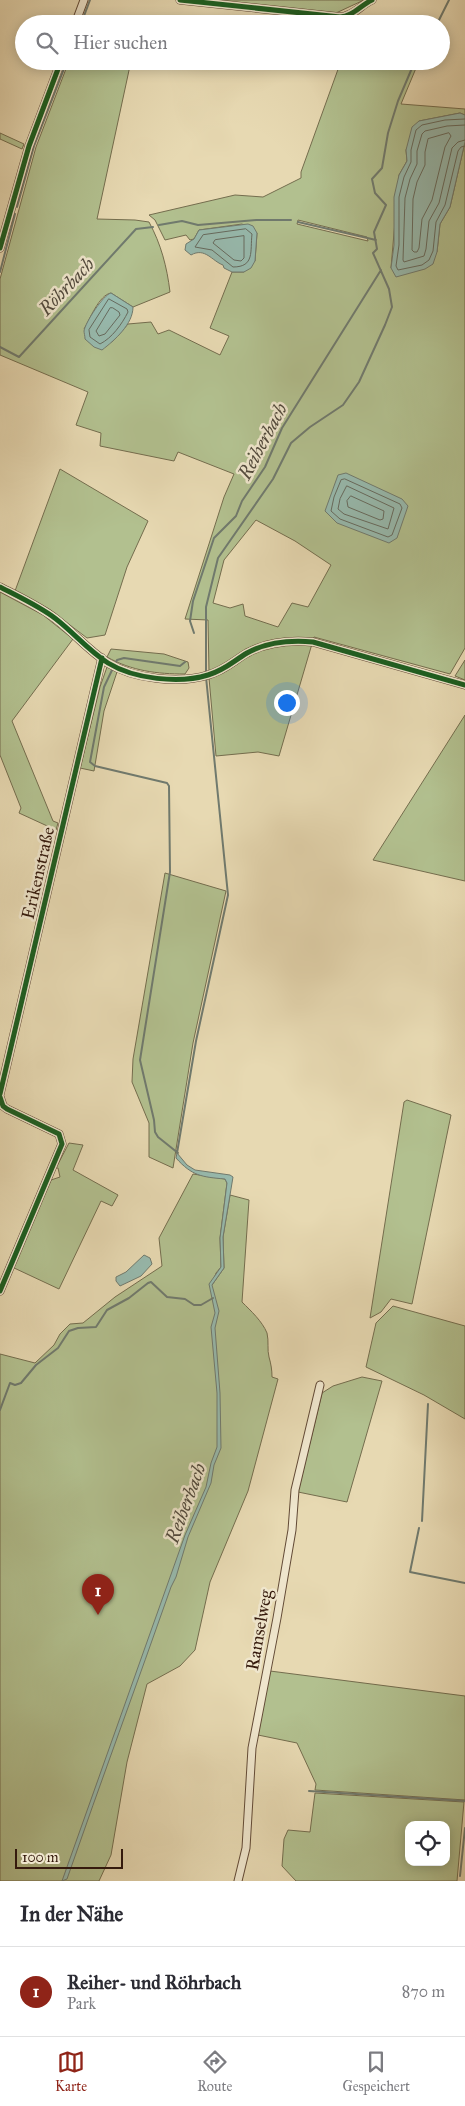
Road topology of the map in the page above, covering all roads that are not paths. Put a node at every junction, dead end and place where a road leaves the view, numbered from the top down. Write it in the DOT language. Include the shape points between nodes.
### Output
graph roads {
  1 [pos="84,0"];
  2 [pos="180,0"];
  3 [pos="372,0"];
  4 [pos="78,15"];
  5 [pos="321,15"];
  6 [pos="350,15"];
  7 [pos="58,70"];
  8 [pos="0,248"];
  9 [pos="0,587"];
  10 [pos="105,660"];
  11 [pos="465,685"];
  12 [pos="0,1096"];
  13 [pos="0,1102"];
  14 [pos="0,1291"];
  15 [pos="320,1386"];
  16 [pos="238,1881"];
  1 -- 4 [label="street"];
  2 -- 5 [label="street"];
  3 -- 6 [label="street"];
  7 -- 8 [label="street" via="29,146"];
  9 -- 10 [label="street" via="56,619"];
  10 -- 11 [label="street" via="120,668 162,679 182,680 222,671 256,649 293,640 313,642"];
  10 -- 12 [label="street, Erikenstraße"];
  12 -- 13 [label="street, Erikenstraße"];
  13 -- 14 [label="street, Erikenstraße" via="7,1109 53,1129 59,1134 62,1144"];
  15 -- 16 [label="street, Ramselweg" via="295,1490 278,1618 252,1748 246,1848"];
}
